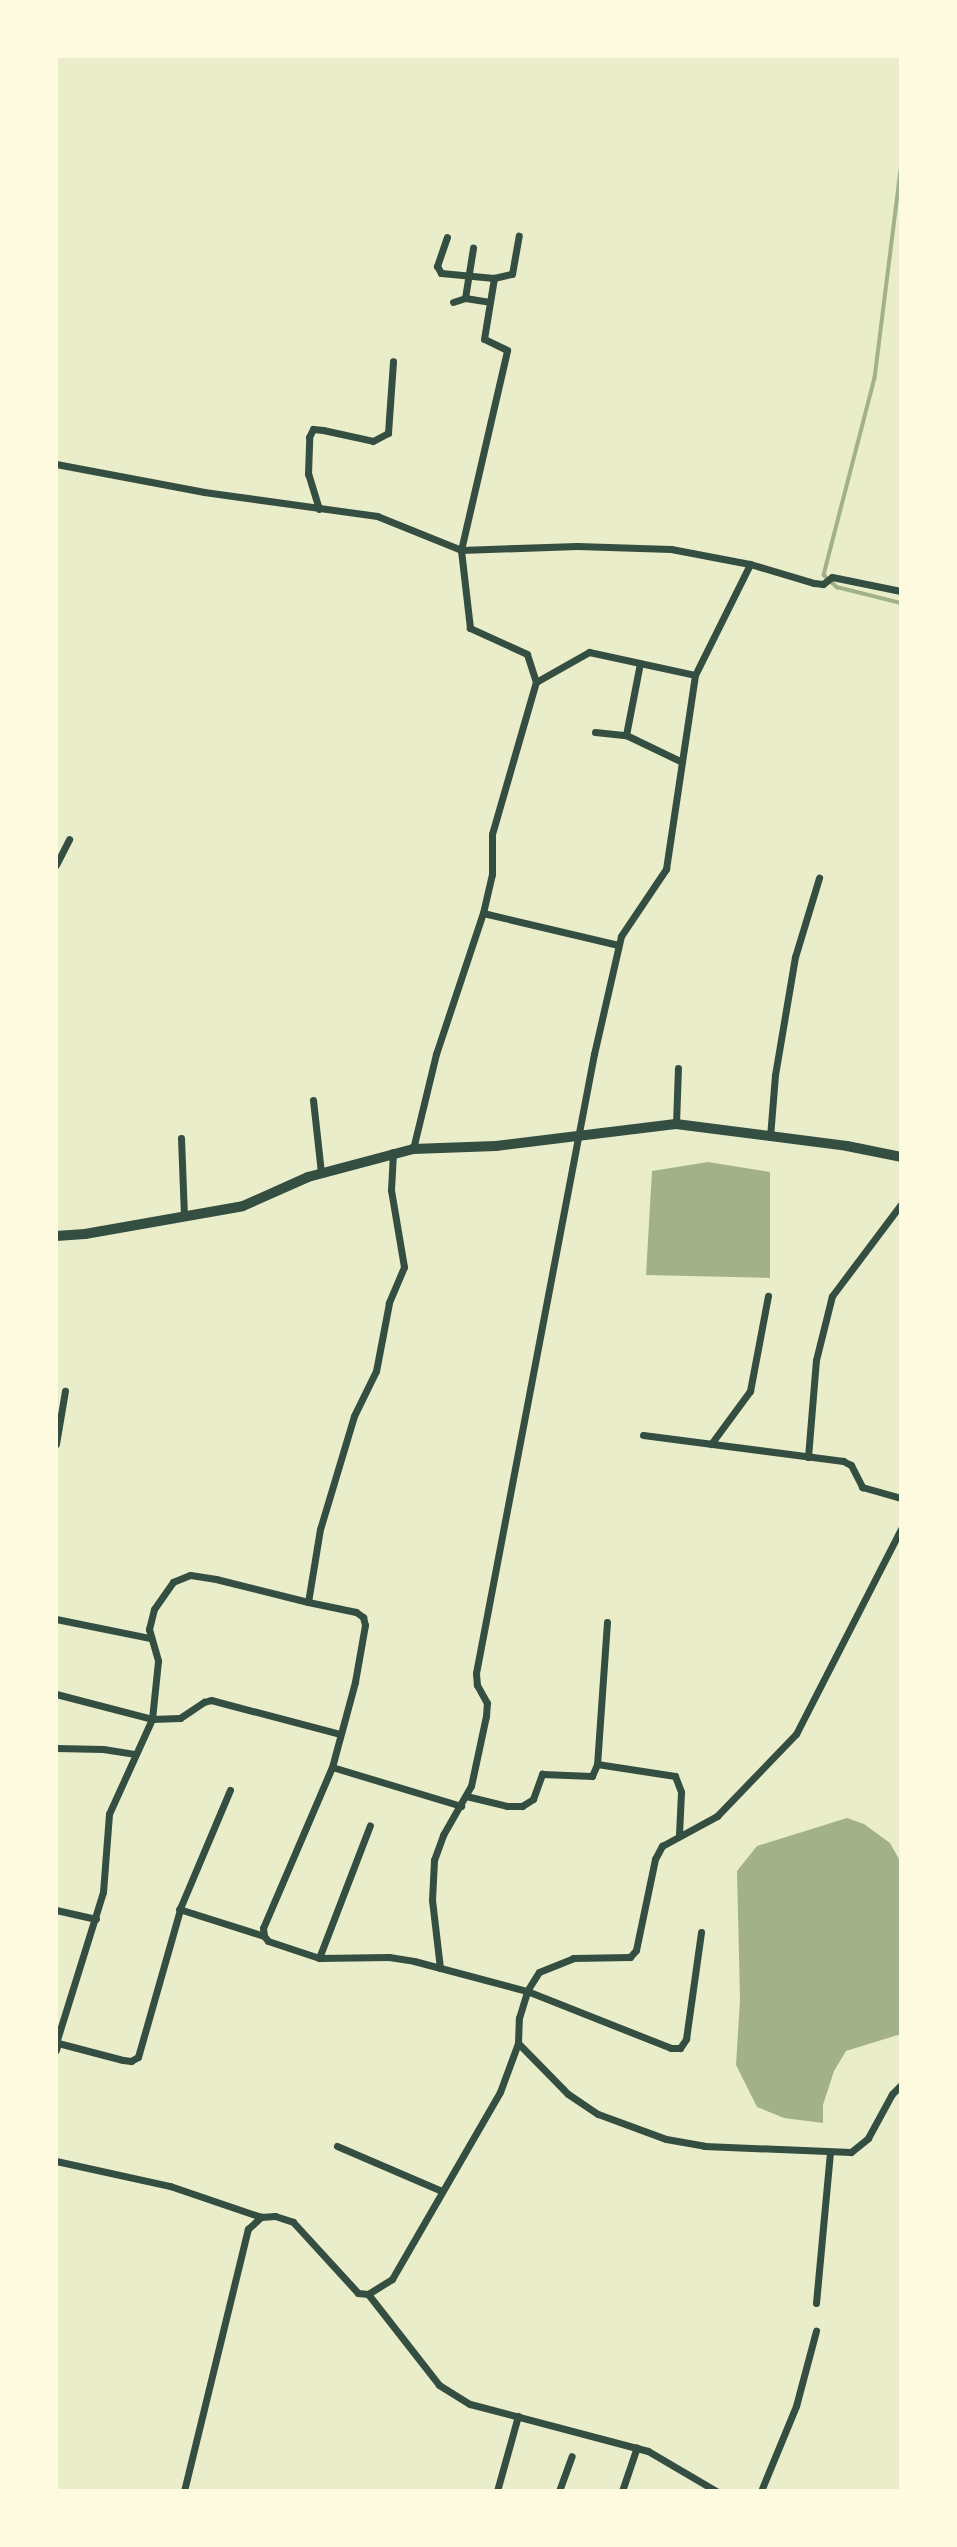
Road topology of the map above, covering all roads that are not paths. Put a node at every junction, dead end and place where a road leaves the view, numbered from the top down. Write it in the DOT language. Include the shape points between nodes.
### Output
graph roads {
  1 [pos="519,236"];
  2 [pos="447,237"];
  3 [pos="473,248"];
  4 [pos="467,277"];
  5 [pos="494,278"];
  6 [pos="465,298"];
  7 [pos="453,302"];
  8 [pos="490,302"];
  9 [pos="393,361"];
  10 [pos="56,464"];
  11 [pos="319,509"];
  12 [pos="461,550"];
  13 [pos="750,564"];
  14 [pos="901,591"];
  15 [pos="640,663"];
  16 [pos="695,675"];
  17 [pos="536,682"];
  18 [pos="595,732"];
  19 [pos="626,735"];
  20 [pos="682,762"];
  21 [pos="69,839"];
  22 [pos="56,865"];
  23 [pos="819,878"];
  24 [pos="483,913"];
  25 [pos="618,945"];
  26 [pos="678,1068"];
  27 [pos="313,1100"];
  28 [pos="676,1124"];
  29 [pos="770,1137"];
  30 [pos="181,1138"];
  31 [pos="578,1138"];
  32 [pos="412,1149"];
  33 [pos="394,1152"];
  34 [pos="901,1157"];
  35 [pos="321,1173"];
  36 [pos="901,1204"];
  37 [pos="184,1217"];
  38 [pos="56,1236"];
  39 [pos="768,1296"];
  40 [pos="65,1391"];
  41 [pos="643,1435"];
  42 [pos="56,1444"];
  43 [pos="711,1444"];
  44 [pos="808,1457"];
  45 [pos="901,1498"];
  46 [pos="901,1529"];
  47 [pos="308,1601"];
  48 [pos="56,1619"];
  49 [pos="607,1622"];
  50 [pos="149,1638"];
  51 [pos="56,1694"];
  52 [pos="152,1719"];
  53 [pos="340,1734"];
  54 [pos="56,1748"];
  55 [pos="136,1754"];
  56 [pos="597,1764"];
  57 [pos="332,1767"];
  58 [pos="230,1790"];
  59 [pos="466,1796"];
  60 [pos="461,1806"];
  61 [pos="370,1825"];
  62 [pos="679,1835"];
  63 [pos="179,1909"];
  64 [pos="56,1910"];
  65 [pos="96,1919"];
  66 [pos="701,1932"];
  67 [pos="264,1936"];
  68 [pos="319,1958"];
  69 [pos="440,1968"];
  70 [pos="527,1991"];
  71 [pos="518,2043"];
  72 [pos="57,2045"];
  73 [pos="901,2085"];
  74 [pos="337,2146"];
  75 [pos="830,2153"];
  76 [pos="56,2161"];
  77 [pos="442,2191"];
  78 [pos="261,2217"];
  79 [pos="368,2294"];
  80 [pos="817,2303"];
  81 [pos="816,2331"];
  82 [pos="518,2416"];
  83 [pos="637,2447"];
  84 [pos="572,2456"];
  85 [pos="184,2491"];
  86 [pos="497,2491"];
  87 [pos="559,2491"];
  88 [pos="622,2491"];
  89 [pos="716,2491"];
  90 [pos="761,2491"];
  1 -- 5 [label="street" via="512,274"];
  2 -- 4 [label="street" via="437,266 441,273"];
  3 -- 4 [label="street"];
  4 -- 5 [label="street"];
  4 -- 6 [label="street"];
  5 -- 8 [label="street"];
  6 -- 7 [label="street"];
  6 -- 8 [label="street"];
  8 -- 12 [label="street" via="484,339 508,350"];
  9 -- 11 [label="street" via="388,433 373,441 313,429 308,474"];
  10 -- 11 [label="street"];
  11 -- 12 [label="street" via="377,516"];
  12 -- 13 [label="street" via="671,549"];
  12 -- 17 [label="street" via="470,628 527,654"];
  13 -- 14 [label="street" via="822,584 832,577"];
  13 -- 16 [label="street"];
  15 -- 16 [label="street"];
  15 -- 17 [label="street" via="589,652"];
  15 -- 19 [label="street"];
  16 -- 20 [label="street"];
  17 -- 24 [label="street" via="492,834 492,874"];
  18 -- 19 [label="street"];
  19 -- 20 [label="street"];
  20 -- 25 [label="street" via="666,869"];
  21 -- 22 [label="street"];
  23 -- 29 [label="street" via="796,957 775,1075"];
  24 -- 25 [label="street"];
  24 -- 32 [label="street" via="443,1030"];
  25 -- 31 [label="street"];
  26 -- 28 [label="street"];
  27 -- 35 [label="street"];
  28 -- 29 [label="street"];
  28 -- 31 [label="street"];
  29 -- 34 [label="street"];
  30 -- 37 [label="street"];
  31 -- 32 [label="street"];
  31 -- 59 [label="street" via="492,1577 476,1673 487,1703 486,1716"];
  32 -- 33 [label="street"];
  33 -- 35 [label="street"];
  33 -- 47 [label="street" via="391,1190 404,1267 389,1303 376,1371 354,1416 320,1529"];
  35 -- 37 [label="street" via="243,1206"];
  36 -- 44 [label="street" via="832,1296 816,1360"];
  37 -- 38 [label="street"];
  39 -- 43 [label="street" via="750,1391"];
  40 -- 42 [label="street"];
  41 -- 43 [label="street"];
  43 -- 44 [label="street"];
  44 -- 45 [label="street" via="850,1465 862,1488"];
  46 -- 62 [label="street" via="796,1734 717,1816"];
  47 -- 50 [label="street" via="190,1575 168,1588 155,1609"];
  47 -- 53 [label="street" via="356,1612 365,1625"];
  48 -- 50 [label="street"];
  49 -- 56 [label="street"];
  50 -- 52 [label="street" via="158,1661"];
  51 -- 52 [label="street"];
  52 -- 53 [label="street" via="180,1717 211,1700"];
  52 -- 55 [label="street"];
  53 -- 57 [label="street"];
  54 -- 55 [label="street"];
  55 -- 65 [label="street" via="108,1814 106,1867"];
  56 -- 59 [label="street" via="592,1776 544,1772 533,1799 522,1806"];
  56 -- 62 [label="street" via="675,1776 681,1792"];
  57 -- 60 [label="street"];
  57 -- 67 [label="street"];
  58 -- 63 [label="street"];
  59 -- 60 [label="street"];
  60 -- 69 [label="street" via="434,1860 432,1900"];
  61 -- 68 [label="street"];
  62 -- 70 [label="street" via="662,1846 656,1859 640,1940 630,1957 573,1958 554,1964 539,1972"];
  63 -- 67 [label="street"];
  63 -- 72 [label="street" via="138,2057 122,2060"];
  64 -- 65 [label="street"];
  65 -- 72 [label="street"];
  66 -- 70 [label="street" via="687,2039 680,2048"];
  67 -- 68 [label="street"];
  68 -- 69 [label="street" via="389,1957"];
  69 -- 70 [label="street"];
  70 -- 71 [label="street"];
  71 -- 75 [label="street" via="568,2094 598,2114 666,2139 704,2146"];
  71 -- 77 [label="street" via="500,2092"];
  73 -- 75 [label="street" via="859,2147"];
  74 -- 77 [label="street"];
  75 -- 80 [label="street"];
  76 -- 78 [label="street" via="170,2186"];
  77 -- 79 [label="street" via="392,2279"];
  78 -- 79 [label="street" via="293,2222 346,2283 358,2293"];
  78 -- 85 [label="street" via="243,2238"];
  79 -- 82 [label="street" via="439,2385 470,2404"];
  81 -- 90 [label="street" via="796,2406"];
  82 -- 83 [label="street"];
  82 -- 86 [label="street"];
  83 -- 88 [label="street"];
  83 -- 89 [label="street"];
  84 -- 87 [label="street"];
}
